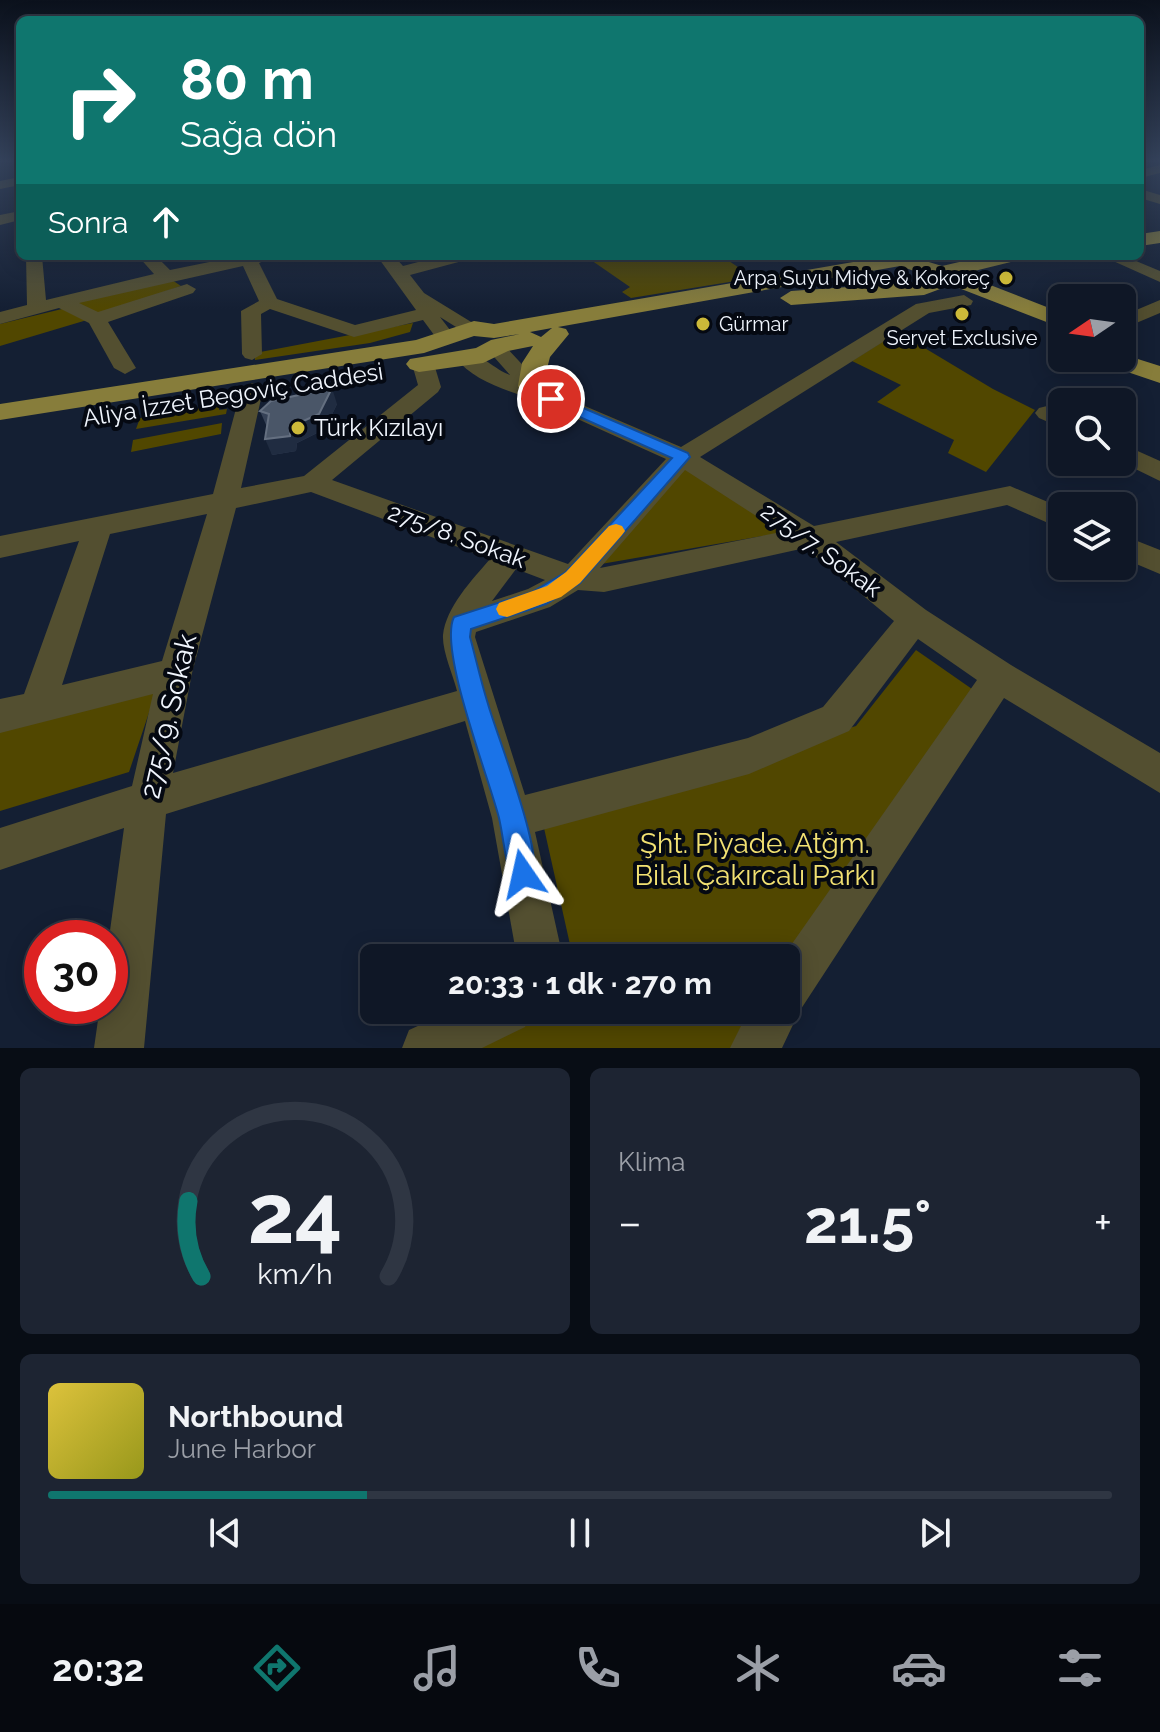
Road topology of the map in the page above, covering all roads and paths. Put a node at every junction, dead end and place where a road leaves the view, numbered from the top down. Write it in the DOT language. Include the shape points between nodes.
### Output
graph roads {
  1 [pos="34,260"];
  2 [pos="150,260"];
  3 [pos="241,260"];
  4 [pos="256,260"];
  5 [pos="389,260"];
  6 [pos="445,260"];
  7 [pos="823,260"];
  8 [pos="872,260"];
  9 [pos="880,260"];
  10 [pos="880,260"];
  11 [pos="992,260"];
  12 [pos="1120,260"];
  13 [pos="401,272"];
  14 [pos="934,272"];
  15 [pos="166,276"];
  16 [pos="809,276"];
  17 [pos="1160,277"];
  18 [pos="187,289"];
  19 [pos="964,301"];
  20 [pos="61,302"];
  21 [pos="269,303"];
  22 [pos="422,305"];
  23 [pos="1160,306"];
  24 [pos="37,308"];
  25 [pos="1048,316"];
  26 [pos="1136,317"];
  27 [pos="0,318"];
  28 [pos="97,319"];
  29 [pos="557,334"];
  30 [pos="1048,334"];
  31 [pos="491,338"];
  32 [pos="456,348"];
  33 [pos="1136,349"];
  34 [pos="252,354"];
  35 [pos="1160,358"];
  36 [pos="423,364"];
  37 [pos="1136,367"];
  38 [pos="125,368"];
  39 [pos="1160,375"];
  40 [pos="252,390"];
  41 [pos="534,390"];
  42 [pos="0,412"];
  43 [pos="0,434"];
  44 [pos="682,457"];
  45 [pos="1136,459"];
  46 [pos="1160,472"];
  47 [pos="312,483"];
  48 [pos="225,500"];
  49 [pos="1048,513"];
  50 [pos="99,526"];
  51 [pos="810,537"];
  52 [pos="0,547"];
  53 [pos="1136,552"];
  54 [pos="511,555"];
  55 [pos="1160,563"];
  56 [pos="573,578"];
  57 [pos="915,619"];
  58 [pos="461,624"];
  59 [pos="175,673"];
  60 [pos="999,676"];
  61 [pos="475,702"];
  62 [pos="37,706"];
  63 [pos="0,716"];
  64 [pos="1160,774"];
  65 [pos="148,800"];
  66 [pos="512,818"];
  67 [pos="0,849"];
  68 [pos="537,944"];
  69 [pos="800,973"];
  70 [pos="478,1024"];
  71 [pos="768,1024"];
  72 [pos="119,1048"];
  73 [pos="427,1048"];
  74 [pos="755,1048"];
  1 -- 24 [label="street"];
  2 -- 15 [label="street"];
  3 -- 15 [label="street"];
  4 -- 21 [label="street"];
  5 -- 13 [label="street, 275/7. Sokak"];
  6 -- 13 [label="street"];
  7 -- 16 [label="main road"];
  8 -- 16 [label="main road, Aliya İzzet Begoviç Caddesi"];
  9 -- 14 [label="main road"];
  10 -- 14 [label="main road"];
  11 -- 14 [label="main road"];
  12 -- 17 [label="street"];
  13 -- 22 [label="street, 275/7. Sokak"];
  14 -- 19 [label="main road"];
  14 -- 25 [label="main road"];
  14 -- 29 [label="main road, Aliya İzzet Begoviç Caddesi"];
  15 -- 20 [label="street"];
  16 -- 31 [label="main road, Aliya İzzet Begoviç Caddesi"];
  18 -- 28 [label="street"];
  19 -- 30 [label="main road"];
  19 -- 44 [label="street" via="923,308"];
  20 -- 24 [label="street"];
  20 -- 28 [label="street"];
  21 -- 22 [label="street" via="354,331"];
  21 -- 34 [label="street" via="251,311"];
  22 -- 31 [label="street"];
  22 -- 32 [label="street, 275/7. Sokak"];
  23 -- 26 [label="street"];
  24 -- 27 [label="street"];
  28 -- 38 [label="street"];
  29 -- 31 [label="main road, Aliya İzzet Begoviç Caddesi"];
  29 -- 41 [label="main road" via="537,354"];
  31 -- 32 [label="main road, Aliya İzzet Begoviç Caddesi" via="483,355"];
  31 -- 41 [label="street"];
  32 -- 36 [label="main road, Aliya İzzet Begoviç Caddesi"];
  32 -- 41 [label="street, 275/7. Sokak" via="486,374"];
  32 -- 42 [label="main road, Aliya İzzet Begoviç Caddesi" via="386,352"];
  33 -- 35 [label="main road"];
  36 -- 40 [label="main road, Aliya İzzet Begoviç Caddesi"];
  36 -- 47 [label="street" via="430,387"];
  37 -- 39 [label="main road"];
  40 -- 43 [label="main road, Aliya İzzet Begoviç Caddesi"];
  40 -- 48 [label="street, 275/9. Sokak"];
  41 -- 44 [label="street, 275/7. Sokak"];
  44 -- 51 [label="street, 275/7. Sokak"];
  44 -- 56 [label="street"];
  45 -- 46 [label="street"];
  47 -- 48 [label="street"];
  47 -- 54 [label="street, 275/8. Sokak"];
  48 -- 50 [label="street"];
  48 -- 59 [label="street, 275/9. Sokak"];
  49 -- 51 [label="street, 275/8. Sokak" via="1010,495"];
  50 -- 52 [label="street"];
  50 -- 62 [label="street"];
  51 -- 56 [label="street, 275/8. Sokak" via="604,580"];
  51 -- 57 [label="street, 275/7. Sokak"];
  53 -- 55 [label="street"];
  54 -- 56 [label="street, 275/8. Sokak"];
  54 -- 58 [label="street"];
  56 -- 58 [label="street" via="547,595"];
  57 -- 60 [label="street, 275/7. Sokak"];
  57 -- 66 [label="street" via="836,719 749,756"];
  58 -- 61 [label="street" via="459,637"];
  59 -- 62 [label="street"];
  59 -- 65 [label="street, 275/9. Sokak"];
  60 -- 64 [label="street, 275/7. Sokak"];
  60 -- 69 [label="street"];
  61 -- 65 [label="street"];
  61 -- 66 [label="street"];
  62 -- 63 [label="street"];
  65 -- 67 [label="street"];
  65 -- 72 [label="street, 275/9. Sokak"];
  66 -- 68 [label="street"];
  70 -- 73 [label="street"];
  71 -- 74 [label="street"];
}
